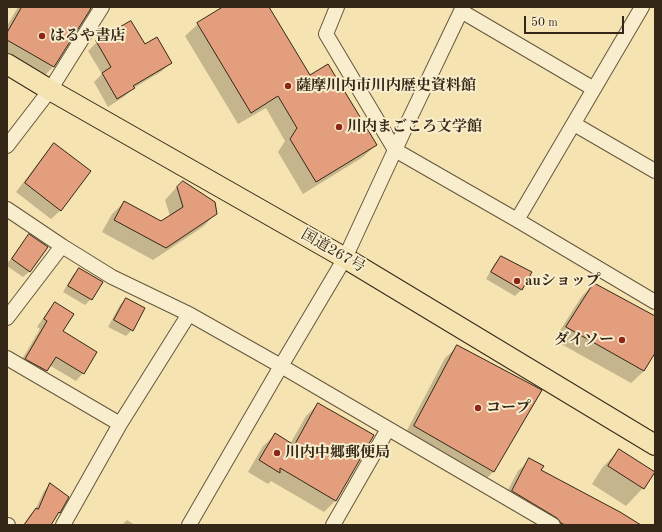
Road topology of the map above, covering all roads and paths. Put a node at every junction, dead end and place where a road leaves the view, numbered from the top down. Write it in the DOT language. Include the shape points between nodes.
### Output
graph roads {
  1 [pos="102,7"];
  2 [pos="337,7"];
  3 [pos="642,7"];
  4 [pos="462,9"];
  5 [pos="7,64"];
  6 [pos="594,89"];
  7 [pos="50,90"];
  8 [pos="574,124"];
  9 [pos="7,146"];
  10 [pos="395,150"];
  11 [pos="655,171"];
  12 [pos="7,209"];
  13 [pos="517,220"];
  14 [pos="62,246"];
  15 [pos="345,258"];
  16 [pos="655,302"];
  17 [pos="189,314"];
  18 [pos="7,318"];
  19 [pos="7,358"];
  20 [pos="281,366"];
  21 [pos="120,424"];
  22 [pos="388,429"];
  23 [pos="655,445"];
  24 [pos="63,525"];
  25 [pos="189,525"];
  26 [pos="334,525"];
  27 [pos="553,525"];
  1 -- 7 [label="street"];
  2 -- 10 [label="street" via="326,34"];
  3 -- 6 [label="street"];
  4 -- 6 [label="street"];
  4 -- 10 [label="street"];
  5 -- 7 [label="highway, 国道267号"];
  6 -- 8 [label="street"];
  7 -- 9 [label="street"];
  7 -- 15 [label="highway, 国道267号"];
  8 -- 11 [label="street"];
  8 -- 13 [label="street"];
  10 -- 13 [label="street"];
  10 -- 15 [label="street"];
  12 -- 14 [label="street"];
  13 -- 16 [label="street"];
  14 -- 17 [label="street" via="112,277"];
  14 -- 18 [label="street"];
  15 -- 20 [label="street"];
  15 -- 23 [label="highway, 国道267号"];
  17 -- 20 [label="street"];
  17 -- 21 [label="street"];
  19 -- 21 [label="street"];
  20 -- 22 [label="street"];
  20 -- 25 [label="street"];
  21 -- 24 [label="street"];
  22 -- 26 [label="street"];
  22 -- 27 [label="street"];
}
